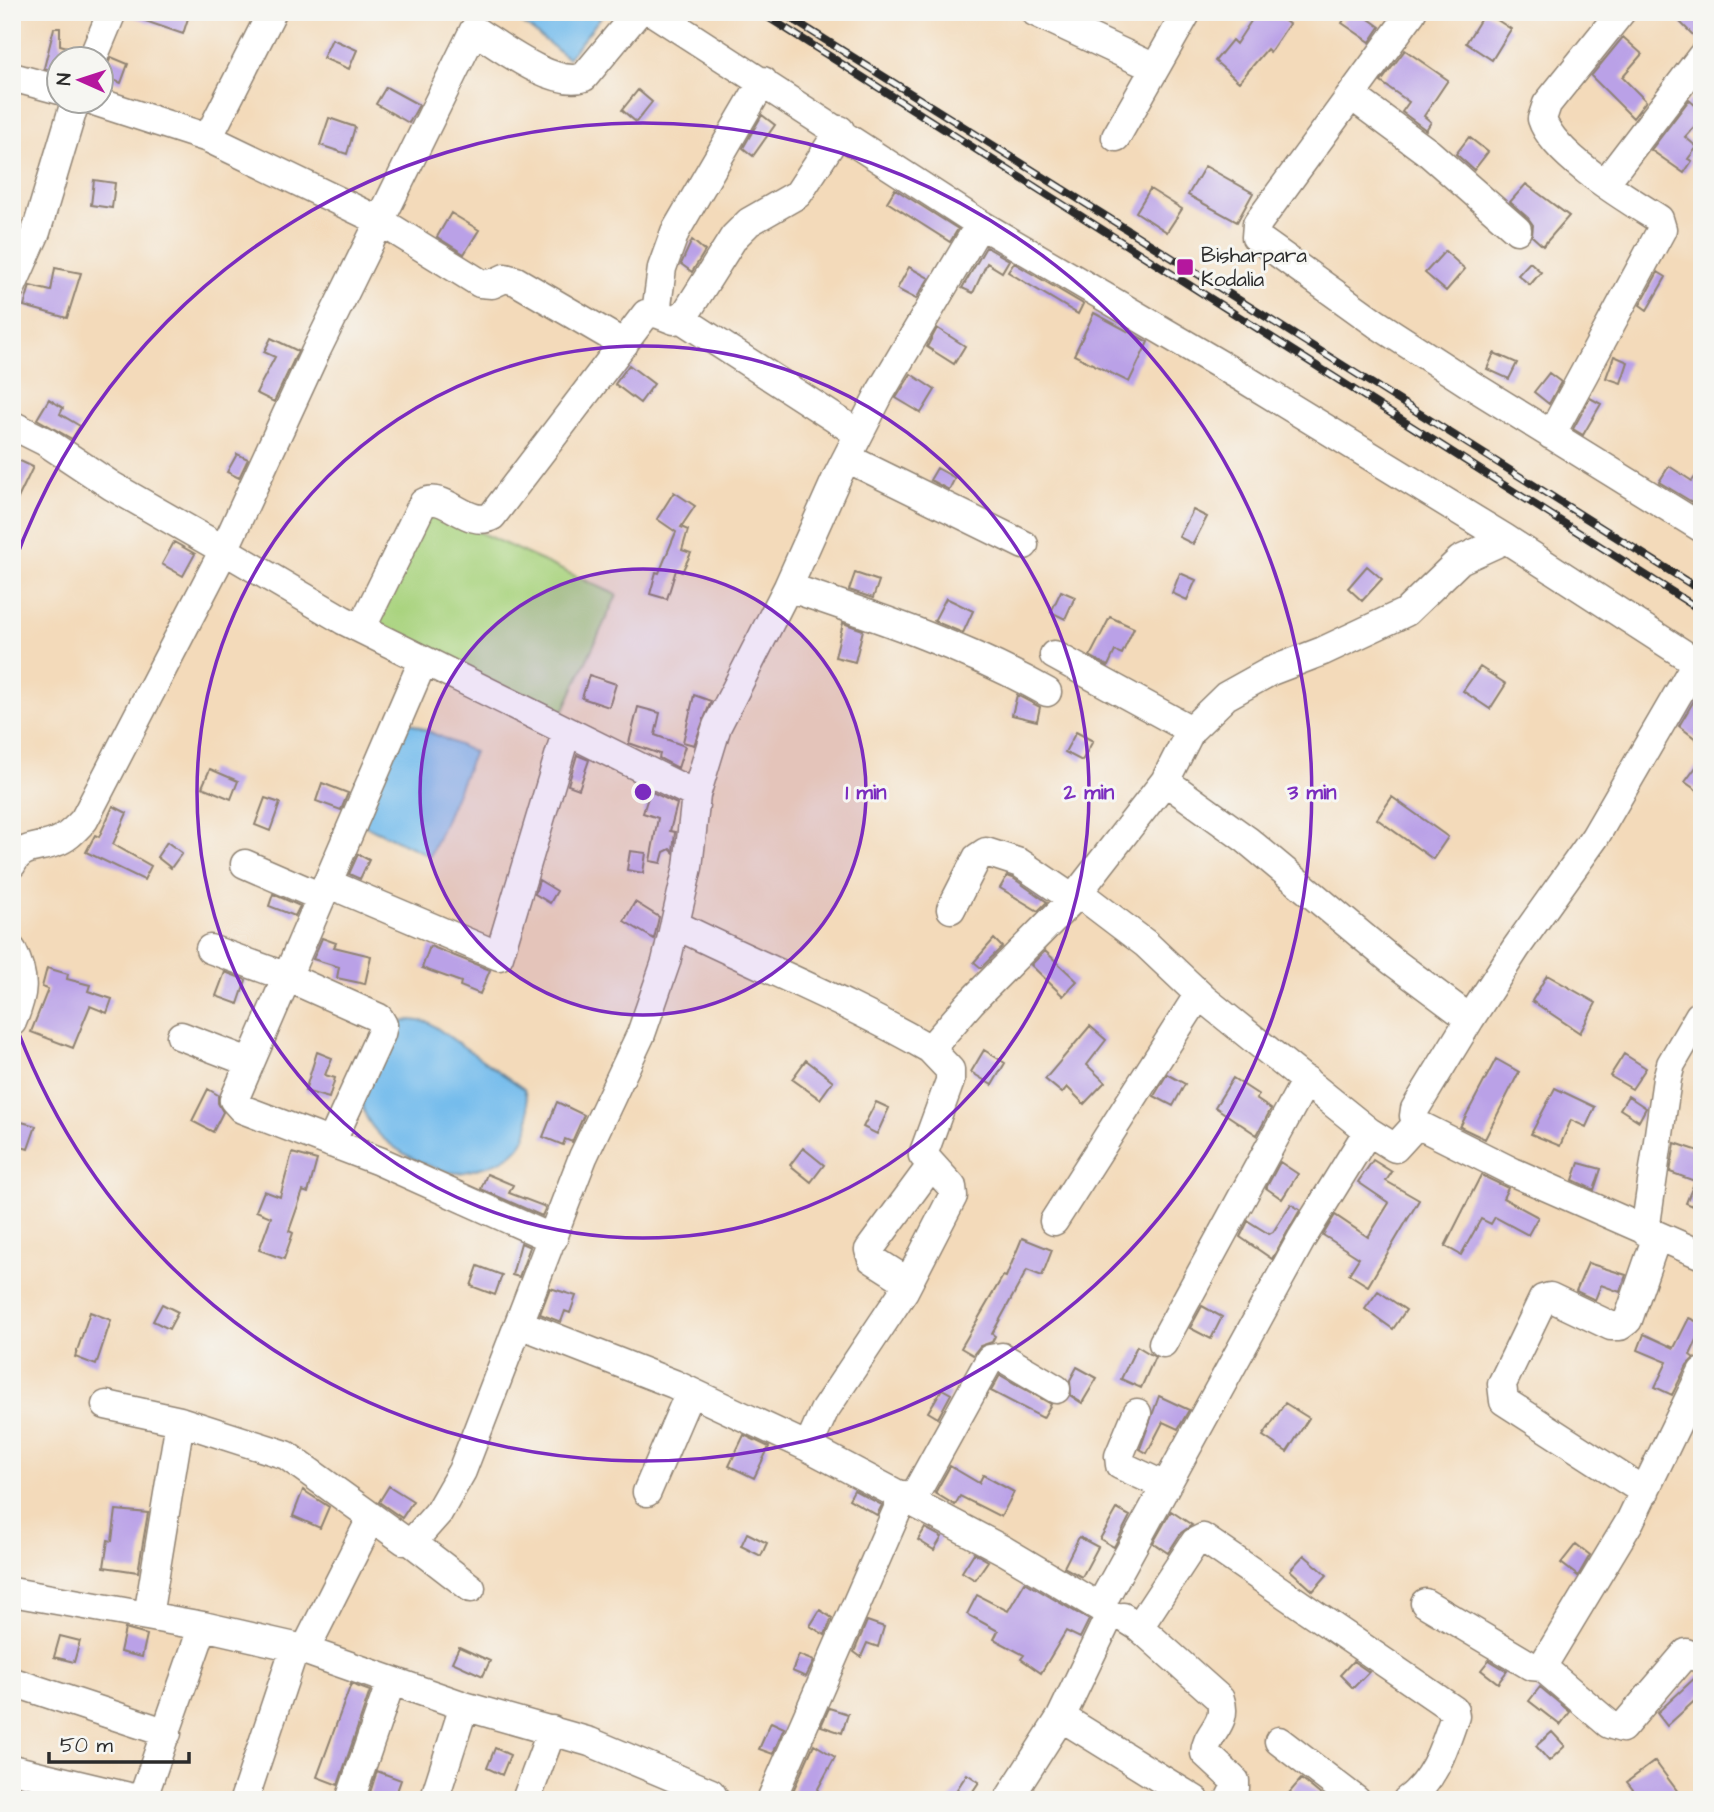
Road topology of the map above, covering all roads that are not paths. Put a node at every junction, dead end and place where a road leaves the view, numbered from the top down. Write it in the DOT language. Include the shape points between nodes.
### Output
graph roads {
  1 [pos="112,12"];
  2 [pos="272,12"];
  3 [pos="638,12"];
  4 [pos="653,12"];
  5 [pos="1035,12"];
  6 [pos="1187,12"];
  7 [pos="1412,12"];
  8 [pos="1621,12"];
  9 [pos="98,46"];
  10 [pos="1702,56"];
  11 [pos="1155,68"];
  12 [pos="12,77"];
  13 [pos="763,81"];
  14 [pos="46,86"];
  15 [pos="1352,96"];
  16 [pos="116,108"];
  17 [pos="71,116"];
  18 [pos="840,130"];
  19 [pos="1116,137"];
  20 [pos="208,138"];
  21 [pos="1605,183"];
  22 [pos="380,222"];
  23 [pos="980,224"];
  24 [pos="1517,230"];
  25 [pos="12,286"];
  26 [pos="668,315"];
  27 [pos="624,344"];
  28 [pos="13,428"];
  29 [pos="1551,435"];
  30 [pos="853,446"];
  31 [pos="1702,528"];
  32 [pos="1506,539"];
  33 [pos="1024,545"];
  34 [pos="224,550"];
  35 [pos="788,587"];
  36 [pos="345,621"];
  37 [pos="1054,655"];
  38 [pos="423,661"];
  39 [pos="1699,665"];
  40 [pos="1047,692"];
  41 [pos="1191,730"];
  42 [pos="566,733"];
  43 [pos="1165,781"];
  44 [pos="696,795"];
  45 [pos="14,858"];
  46 [pos="245,864"];
  47 [pos="324,890"];
  48 [pos="1076,896"];
  49 [pos="951,909"];
  50 [pos="676,925"];
  51 [pos="210,949"];
  52 [pos="12,950"];
  53 [pos="287,977"];
  54 [pos="1199,994"];
  55 [pos="1699,1016"];
  56 [pos="1470,1018"];
  57 [pos="12,1022"];
  58 [pos="181,1036"];
  59 [pos="930,1049"];
  60 [pos="249,1062"];
  61 [pos="1306,1080"];
  62 [pos="1417,1124"];
  63 [pos="1368,1131"];
  64 [pos="331,1143"];
  65 [pos="931,1166"];
  66 [pos="1054,1221"];
  67 [pos="1651,1233"];
  68 [pos="553,1239"];
  69 [pos="1699,1247"];
  70 [pos="908,1282"];
  71 [pos="520,1324"];
  72 [pos="1163,1343"];
  73 [pos="1702,1372"];
  74 [pos="1056,1389"];
  75 [pos="690,1392"];
  76 [pos="106,1405"];
  77 [pos="1137,1413"];
  78 [pos="180,1421"];
  79 [pos="808,1447"];
  80 [pos="1165,1486"];
  81 [pos="647,1492"];
  82 [pos="1645,1492"];
  83 [pos="908,1498"];
  84 [pos="371,1519"];
  85 [pos="410,1541"];
  86 [pos="471,1588"];
  87 [pos="12,1592"];
  88 [pos="1425,1603"];
  89 [pos="1104,1611"];
  90 [pos="148,1616"];
  91 [pos="203,1626"];
  92 [pos="1139,1627"];
  93 [pos="300,1648"];
  94 [pos="1702,1659"];
  95 [pos="1542,1667"];
  96 [pos="391,1681"];
  97 [pos="13,1682"];
  98 [pos="464,1706"];
  99 [pos="1061,1717"];
  100 [pos="552,1730"];
  101 [pos="167,1734"];
  102 [pos="1279,1741"];
  103 [pos="12,1769"];
  104 [pos="142,1800"];
  105 [pos="244,1800"];
  106 [pos="350,1800"];
  107 [pos="434,1800"];
  108 [pos="526,1800"];
  109 [pos="715,1800"];
  110 [pos="771,1800"];
  111 [pos="1008,1800"];
  112 [pos="1195,1800"];
  113 [pos="1229,1800"];
  114 [pos="1356,1800"];
  115 [pos="1406,1800"];
  1 -- 9 [label="street"];
  2 -- 20 [label="street"];
  3 -- 22 [label="street" via="584,77 574,81 556,78 475,28"];
  4 -- 13 [label="street"];
  5 -- 11 [label="street"];
  6 -- 11 [label="street"];
  7 -- 15 [label="street"];
  8 -- 21 [label="street" via="1547,104 1542,119 1566,152"];
  10 -- 21 [label="street"];
  11 -- 19 [label="street"];
  12 -- 14 [label="street"];
  13 -- 18 [label="street"];
  13 -- 26 [label="street" via="675,232 662,268"];
  15 -- 24 [label="street" via="1429,153"];
  15 -- 29 [label="street" via="1257,224 1256,237 1377,324"];
  16 -- 20 [label="street"];
  17 -- 25 [label="street" via="36,232"];
  18 -- 23 [label="street"];
  18 -- 26 [label="street" via="798,194 749,222"];
  20 -- 22 [label="street"];
  21 -- 29 [label="street" via="1659,219 1662,229"];
  22 -- 27 [label="street" via="472,279 492,284 510,279"];
  22 -- 34 [label="street"];
  23 -- 30 [label="street"];
  23 -- 32 [label="street"];
  26 -- 27 [label="street" via="646,314"];
  26 -- 30 [label="street"];
  27 -- 36 [label="street" via="492,516 479,519 434,500 423,503"];
  28 -- 34 [label="street" via="46,442"];
  29 -- 31 [label="street"];
  30 -- 33 [label="street"];
  30 -- 35 [label="street"];
  32 -- 39 [label="street"];
  32 -- 41 [label="street" via="1460,560 1406,612 1226,695"];
  34 -- 36 [label="street"];
  34 -- 45 [label="street" via="84,820 70,835 24,850"];
  35 -- 40 [label="street" via="983,658"];
  35 -- 44 [label="street" via="716,726"];
  36 -- 38 [label="street"];
  37 -- 41 [label="street"];
  38 -- 42 [label="street"];
  38 -- 47 [label="street"];
  39 -- 56 [label="street" via="1595,836"];
  41 -- 43 [label="street"];
  42 -- 44 [label="street"];
  42 -- 47 [label="street" via="499,956"];
  43 -- 48 [label="street"];
  43 -- 56 [label="street" via="1247,839 1391,960"];
  44 -- 50 [label="street"];
  46 -- 47 [label="street"];
  47 -- 53 [label="street"];
  48 -- 49 [label="street" via="1020,863 986,852 977,858"];
  48 -- 54 [label="street" via="1146,944"];
  48 -- 59 [label="street"];
  50 -- 59 [label="street" via="878,1019"];
  50 -- 68 [label="street" via="641,1034 583,1157"];
  51 -- 53 [label="street"];
  52 -- 57 [label="street" via="24,982"];
  53 -- 60 [label="street"];
  53 -- 64 [label="street" via="373,1012 383,1025"];
  54 -- 61 [label="street"];
  54 -- 66 [label="street"];
  55 -- 67 [label="street" via="1667,1079"];
  56 -- 62 [label="street" via="1415,1109"];
  58 -- 60 [label="street"];
  59 -- 65 [label="street" via="950,1070 923,1151"];
  60 -- 64 [label="street" via="234,1094 236,1106"];
  61 -- 63 [label="street"];
  61 -- 72 [label="street"];
  62 -- 63 [label="street" via="1395,1148"];
  62 -- 67 [label="street"];
  63 -- 80 [label="street" via="1302,1238"];
  64 -- 68 [label="street"];
  65 -- 70 [label="street" via="952,1187 953,1196"];
  65 -- 70 [label="street" via="869,1250 872,1259"];
  67 -- 69 [label="street"];
  67 -- 82 [label="street" via="1628,1320 1611,1326 1550,1297 1543,1299 1502,1384 1501,1396"];
  68 -- 71 [label="street"];
  70 -- 79 [label="street" via="824,1411"];
  71 -- 75 [label="street"];
  71 -- 85 [label="street" via="462,1471 438,1513"];
  73 -- 82 [label="street"];
  74 -- 83 [label="street" via="1002,1357 990,1359"];
  75 -- 79 [label="street"];
  75 -- 81 [label="street"];
  76 -- 78 [label="street"];
  77 -- 80 [label="street" via="1119,1456 1120,1465"];
  78 -- 84 [label="street" via="286,1455"];
  78 -- 90 [label="street"];
  79 -- 83 [label="street"];
  80 -- 89 [label="street"];
  82 -- 95 [label="street"];
  83 -- 89 [label="street"];
  83 -- 110 [label="street"];
  84 -- 85 [label="street"];
  84 -- 93 [label="street"];
  85 -- 86 [label="street"];
  87 -- 90 [label="street"];
  88 -- 95 [label="street" via="1531,1666"];
  89 -- 92 [label="street"];
  89 -- 99 [label="street"];
  90 -- 91 [label="street"];
  91 -- 93 [label="street"];
  91 -- 101 [label="street"];
  92 -- 113 [label="street" via="1220,1699 1223,1717 1205,1754 1235,1781"];
  92 -- 115 [label="street" via="1195,1542 1203,1538 1454,1710 1439,1760"];
  93 -- 96 [label="street"];
  93 -- 105 [label="street"];
  94 -- 95 [label="street" via="1686,1653 1622,1728 1609,1724"];
  96 -- 98 [label="street"];
  96 -- 106 [label="street"];
  97 -- 101 [label="street"];
  98 -- 100 [label="street"];
  98 -- 107 [label="street"];
  99 -- 111 [label="street"];
  99 -- 112 [label="street"];
  100 -- 108 [label="street"];
  100 -- 109 [label="street" via="711,1793"];
  101 -- 104 [label="street"];
  102 -- 114 [label="street"];
  103 -- 104 [label="street"];
}
